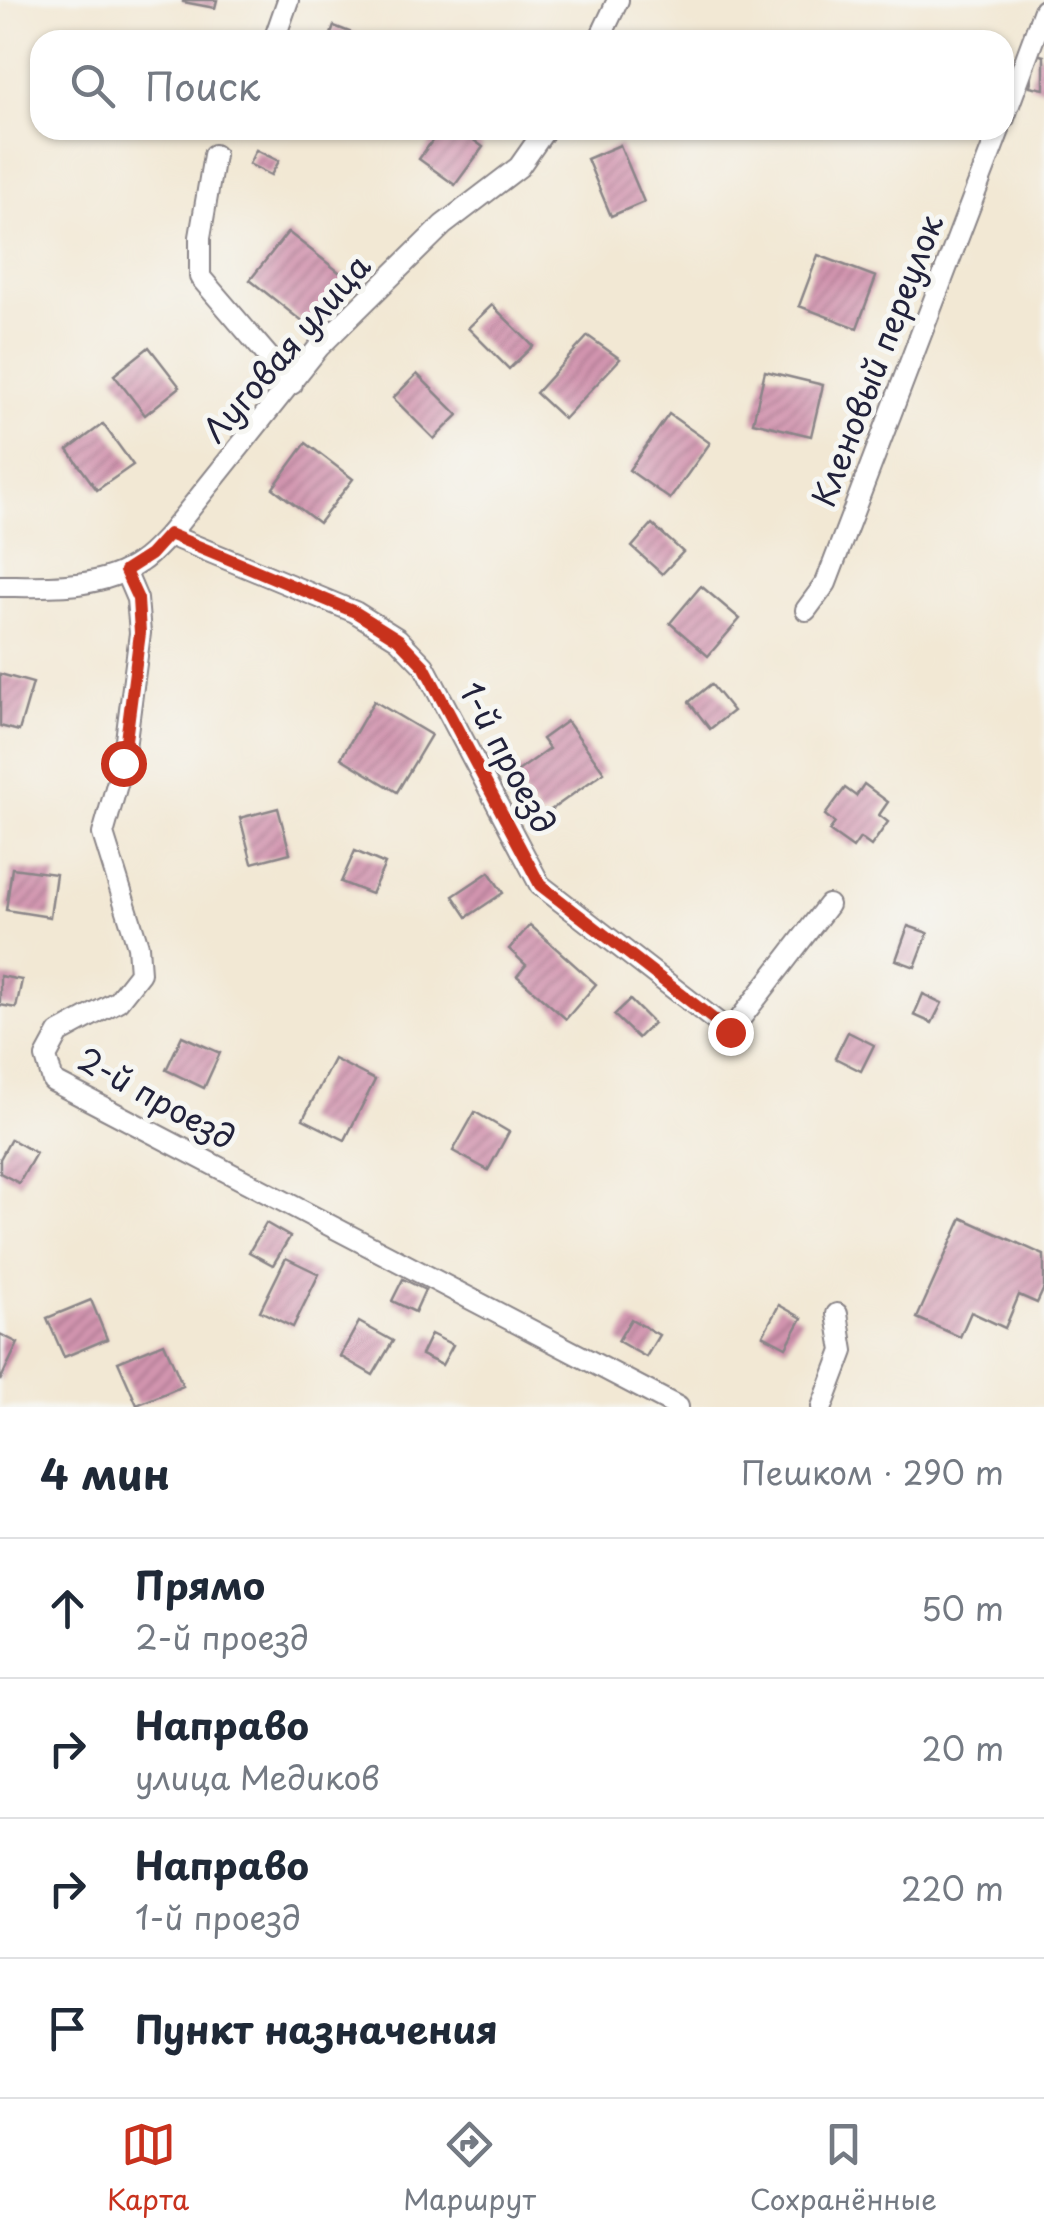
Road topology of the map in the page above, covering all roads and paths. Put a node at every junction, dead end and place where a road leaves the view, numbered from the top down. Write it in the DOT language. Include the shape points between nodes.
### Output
graph roads {
  1 [pos="288,0"];
  2 [pos="618,0"];
  3 [pos="1044,10"];
  4 [pos="278,30"];
  5 [pos="604,30"];
  6 [pos="1014,91"];
  7 [pos="538,140"];
  8 [pos="996,140"];
  9 [pos="214,155"];
  10 [pos="292,384"];
  11 [pos="169,534"];
  12 [pos="125,571"];
  13 [pos="0,586"];
  14 [pos="806,610"];
  15 [pos="828,905"];
  16 [pos="837,1314"];
  17 [pos="678,1407"];
  18 [pos="822,1407"];
  1 -- 4 [label="street"];
  2 -- 5 [label="street"];
  3 -- 6 [label="street"];
  7 -- 10 [label="street, Луговая улица" via="519,166 393,272"];
  8 -- 14 [label="street, Кленовый переулок" via="826,583"];
  9 -- 10 [label="street" via="200,277"];
  10 -- 11 [label="street, Луговая улица"];
  11 -- 12 [label="street, Луговая улица"];
  11 -- 15 [label="street, 1-й проезд" via="355,612 398,639 424,666 540,885 730,1032"];
  12 -- 13 [label="street" via="52,586"];
  12 -- 17 [label="street, 2-й проезд" via="138,599 140,633 123,763 103,834 138,946 140,973 118,1001 60,1033 46,1057 53,1080"];
  16 -- 18 [label="street" via="843,1351"];
}
